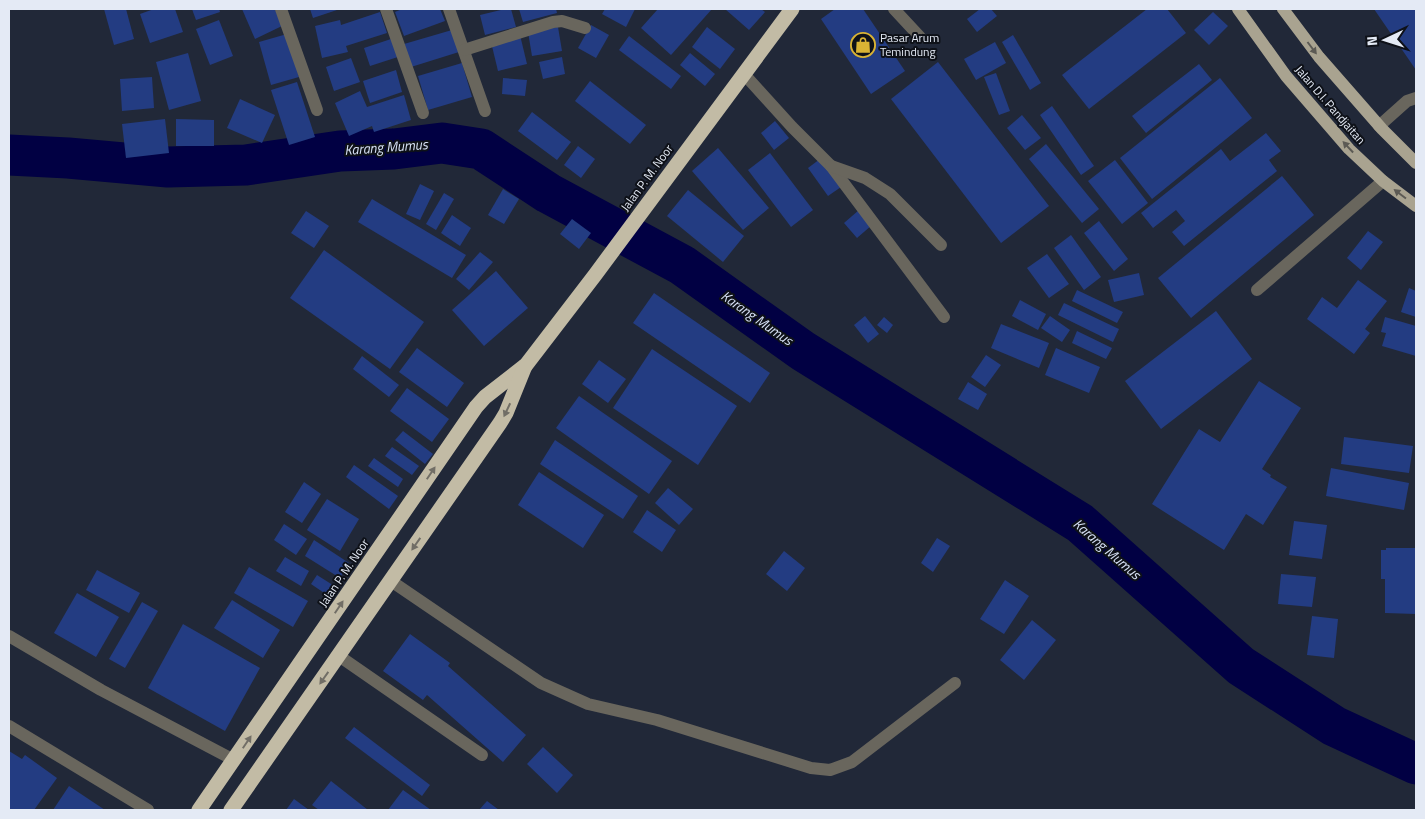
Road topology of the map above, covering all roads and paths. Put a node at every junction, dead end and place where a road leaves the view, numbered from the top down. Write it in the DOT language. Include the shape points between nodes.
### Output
graph roads {
  1 [pos="280,9"];
  2 [pos="386,9"];
  3 [pos="449,9"];
  4 [pos="792,9"];
  5 [pos="894,9"];
  6 [pos="1238,9"];
  7 [pos="1283,9"];
  8 [pos="585,28"];
  9 [pos="920,37"];
  10 [pos="464,50"];
  11 [pos="744,74"];
  12 [pos="1416,98"];
  13 [pos="317,110"];
  14 [pos="485,111"];
  15 [pos="423,113"];
  16 [pos="1379,126"];
  17 [pos="1416,163"];
  18 [pos="831,166"];
  19 [pos="1383,181"];
  20 [pos="1416,206"];
  21 [pos="941,245"];
  22 [pos="1257,290"];
  23 [pos="944,316"];
  24 [pos="526,365"];
  25 [pos="391,581"];
  26 [pos="9,636"];
  27 [pos="339,656"];
  28 [pos="955,683"];
  29 [pos="9,726"];
  30 [pos="482,755"];
  31 [pos="234,760"];
  32 [pos="148,810"];
  33 [pos="199,810"];
  34 [pos="231,810"];
  1 -- 13 [label="street"];
  2 -- 15 [label="street"];
  3 -- 10 [label="street"];
  4 -- 11 [label="highway, Jalan P. M. Noor"];
  5 -- 9 [label="street"];
  19 -- 6 [label="main road, Jalan D.I. Pandjaitan, one-way" via="1349,149 1286,76"];
  7 -- 16 [label="main road, Jalan D.I. Pandjaitan, one-way" via="1319,57"];
  8 -- 10 [label="street" via="562,21 552,22"];
  10 -- 14 [label="street"];
  11 -- 18 [label="street"];
  11 -- 24 [label="highway, Jalan P. M. Noor"];
  12 -- 16 [label="street" via="1406,101"];
  16 -- 17 [label="main road, Jalan D.I. Pandjaitan"];
  18 -- 21 [label="street" via="865,178 890,194"];
  18 -- 23 [label="street"];
  20 -- 19 [label="main road, Jalan D.I. Pandjaitan, one-way"];
  19 -- 22 [label="street"];
  24 -- 25 [label="highway, Jalan P. M. Noor, one-way" via="500,423"];
  31 -- 24 [label="highway, Jalan P. M. Noor, one-way" via="476,407"];
  25 -- 27 [label="highway, Jalan P. M. Noor"];
  25 -- 28 [label="street" via="540,683 588,704 657,720 811,768 830,770 852,762"];
  26 -- 31 [label="street" via="101,690"];
  27 -- 30 [label="street"];
  27 -- 34 [label="highway, Jalan P. M. Noor, one-way"];
  29 -- 32 [label="street"];
  31 -- 33 [label="highway, Jalan P. M. Noor"];
}
